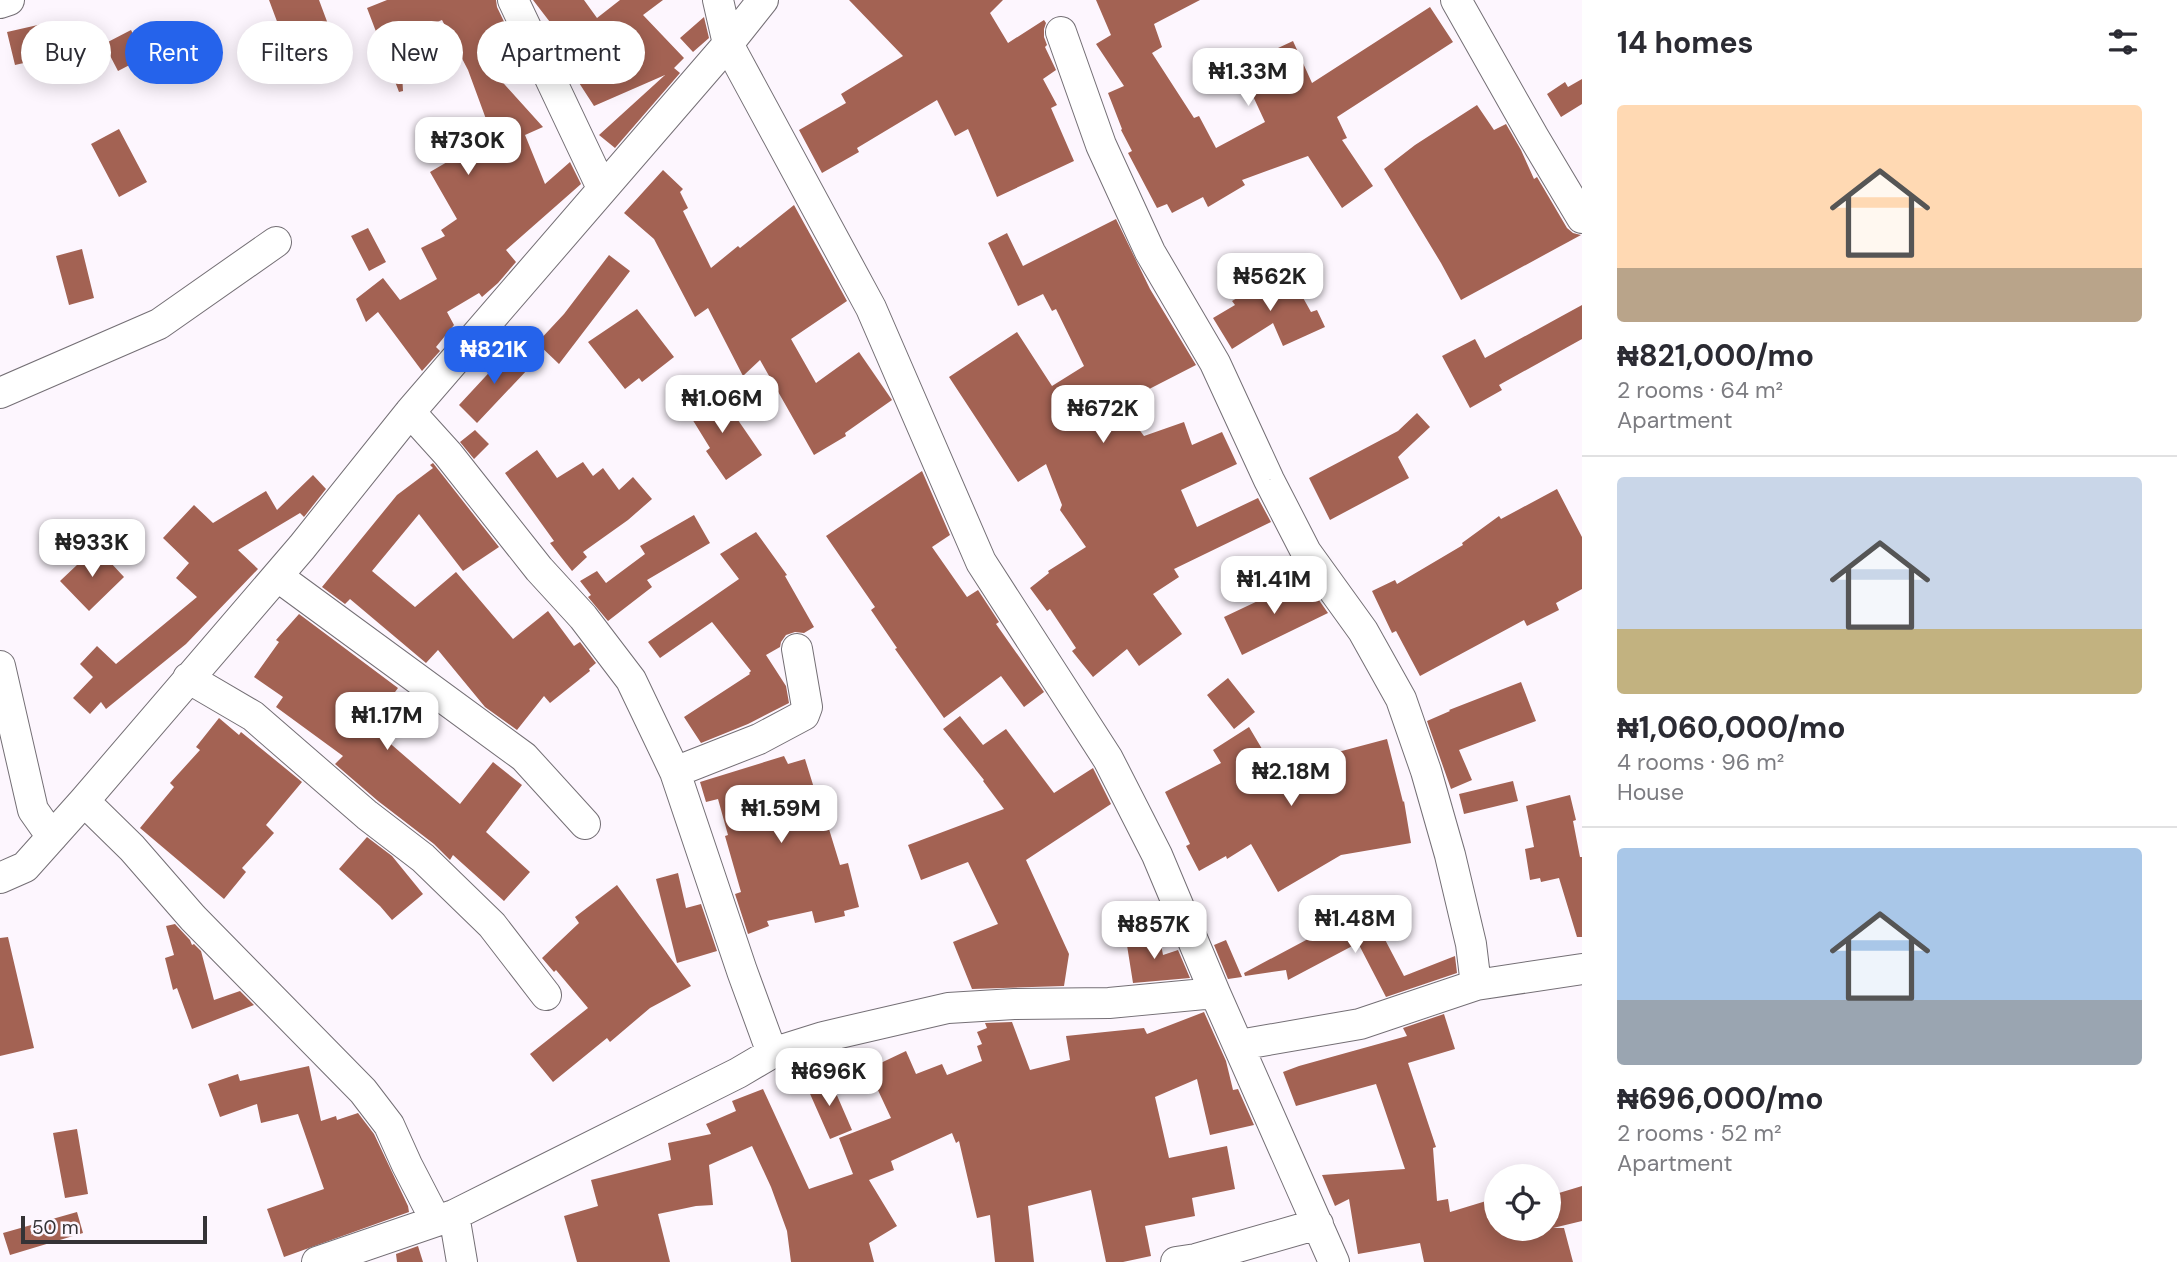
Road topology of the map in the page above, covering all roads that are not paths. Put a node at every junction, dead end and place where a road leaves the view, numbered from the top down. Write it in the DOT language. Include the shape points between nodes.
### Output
graph roads {
  1 [pos="9,0"];
  2 [pos="513,0"];
  3 [pos="718,0"];
  4 [pos="763,0"];
  5 [pos="1456,0"];
  6 [pos="0,3"];
  7 [pos="1061,32"];
  8 [pos="728,44"];
  9 [pos="602,188"];
  10 [pos="1582,218"];
  11 [pos="276,242"];
  12 [pos="0,393"];
  13 [pos="410,412"];
  14 [pos="277,576"];
  15 [pos="797,649"];
  16 [pos="0,666"];
  17 [pos="188,678"];
  18 [pos="675,772"];
  19 [pos="84,801"];
  20 [pos="585,824"];
  21 [pos="52,836"];
  22 [pos="0,878"];
  23 [pos="1582,969"];
  24 [pos="1476,985"];
  25 [pos="1215,993"];
  26 [pos="546,995"];
  27 [pos="1239,1045"];
  28 [pos="772,1053"];
  29 [pos="445,1218"];
  30 [pos="1318,1224"];
  31 [pos="317,1262"];
  32 [pos="463,1262"];
  33 [pos="1176,1262"];
  34 [pos="1334,1262"];
  1 -- 6 [label="street"];
  2 -- 9 [label="street"];
  3 -- 8 [label="street"];
  4 -- 8 [label="street"];
  5 -- 10 [label="street"];
  7 -- 24 [label="street" via="1101,145 1150,252 1216,363 1306,552 1363,631 1401,699 1450,855"];
  8 -- 9 [label="street"];
  8 -- 25 [label="street" via="871,308 981,562 1108,759 1157,855"];
  9 -- 13 [label="street"];
  11 -- 12 [label="street" via="159,324"];
  13 -- 14 [label="street"];
  13 -- 18 [label="street" via="631,680"];
  14 -- 17 [label="street"];
  14 -- 20 [label="street" via="524,757"];
  15 -- 18 [label="street" via="807,707 804,715 759,739"];
  16 -- 21 [label="street" via="33,810"];
  17 -- 19 [label="street"];
  17 -- 26 [label="street" via="253,716 423,858 492,925"];
  18 -- 28 [label="street"];
  19 -- 21 [label="street"];
  19 -- 29 [label="street" via="363,1091"];
  21 -- 22 [label="street" via="25,867"];
  23 -- 24 [label="street"];
  24 -- 27 [label="street" via="1360,1024"];
  25 -- 27 [label="street"];
  25 -- 28 [label="street" via="1109,1003 948,1008"];
  27 -- 30 [label="street"];
  28 -- 29 [label="street"];
  29 -- 31 [label="street"];
  29 -- 32 [label="street"];
  30 -- 33 [label="street"];
  30 -- 34 [label="street"];
}
